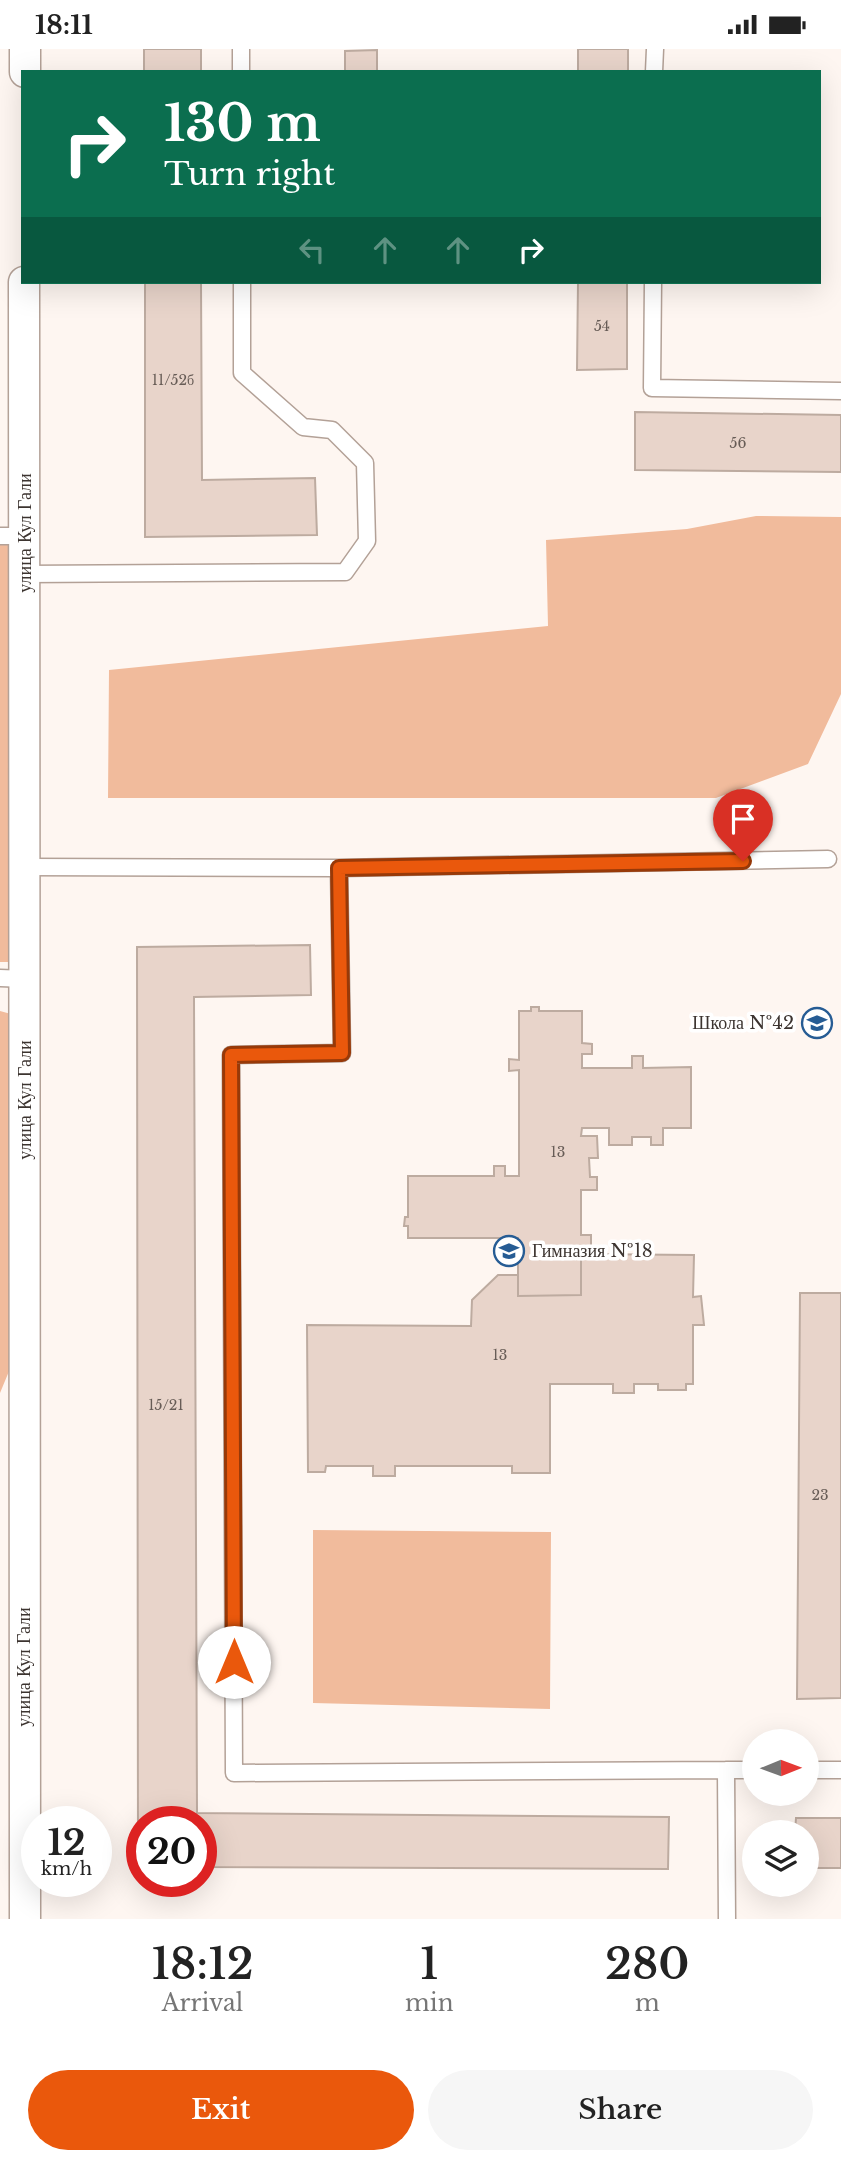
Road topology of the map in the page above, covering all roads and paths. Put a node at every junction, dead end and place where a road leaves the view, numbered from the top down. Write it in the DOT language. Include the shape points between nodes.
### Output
graph roads {
  1 [pos="25,49"];
  2 [pos="241,49"];
  3 [pos="654,49"];
  4 [pos="25,70"];
  5 [pos="242,70"];
  6 [pos="654,70"];
  7 [pos="24,284"];
  8 [pos="242,284"];
  9 [pos="653,284"];
  10 [pos="841,391"];
  11 [pos="12,536"];
  12 [pos="25,574"];
  13 [pos="828,859"];
  14 [pos="25,867"];
  15 [pos="339,868"];
  16 [pos="13,978"];
  17 [pos="726,1770"];
  18 [pos="742,1770"];
  19 [pos="819,1770"];
  20 [pos="841,1770"];
  21 [pos="25,1919"];
  22 [pos="727,1919"];
  1 -- 4 [label="street"];
  2 -- 5 [label="lane"];
  3 -- 6 [label="lane"];
  7 -- 11 [label="street, улица Кул Гали"];
  8 -- 12 [label="lane" via="242,373 303,427 332,430 365,463 367,541 345,572"];
  9 -- 10 [label="lane" via="652,388"];
  11 -- 12 [label="street, улица Кул Гали"];
  12 -- 14 [label="street, улица Кул Гали"];
  13 -- 15 [label="lane"];
  14 -- 15 [label="lane"];
  14 -- 16 [label="street, улица Кул Гали"];
  15 -- 17 [label="lane" via="342,1053 231,1055 234,1773"];
  16 -- 21 [label="street, улица Кул Гали"];
  17 -- 18 [label="lane"];
  17 -- 22 [label="lane"];
  19 -- 20 [label="lane"];
}
